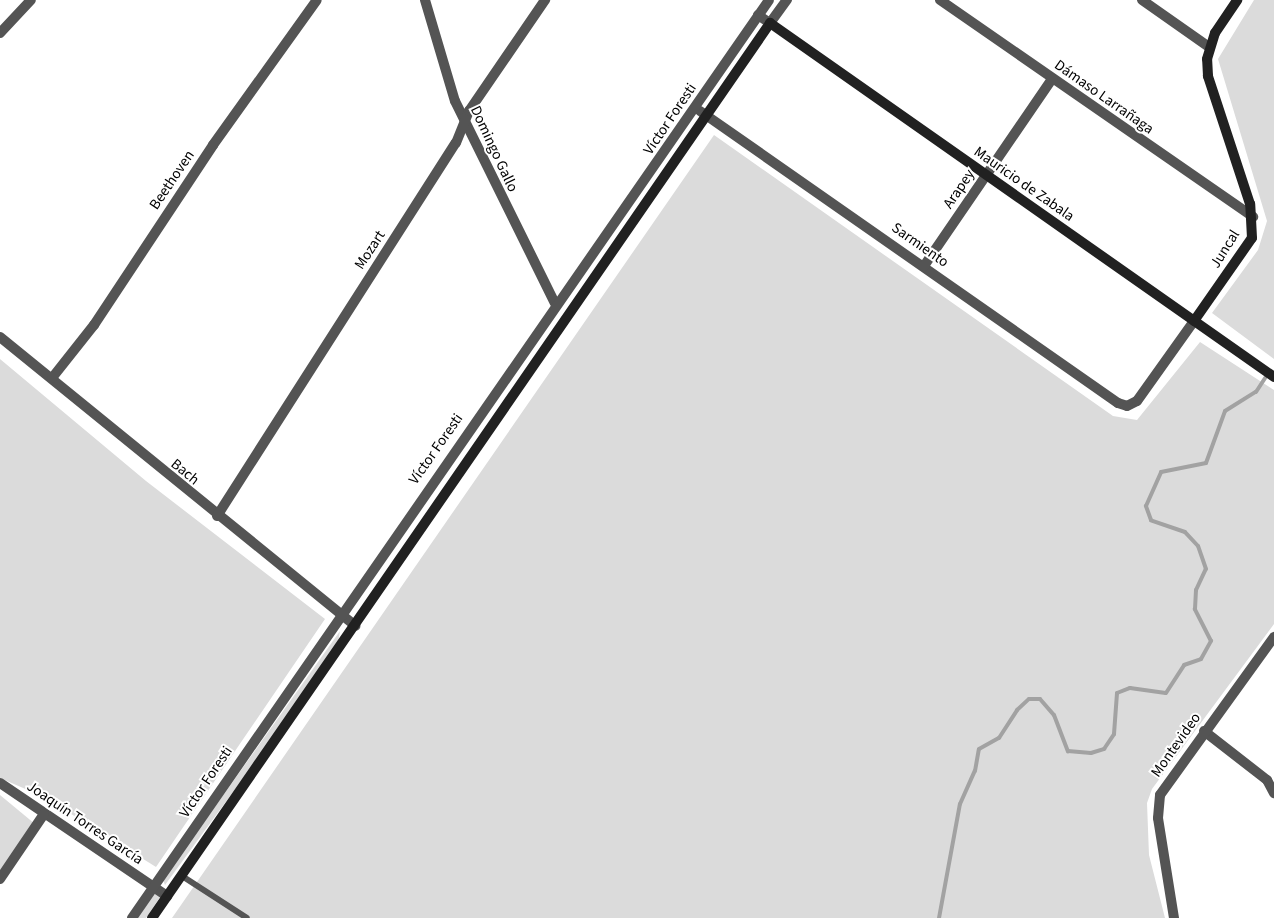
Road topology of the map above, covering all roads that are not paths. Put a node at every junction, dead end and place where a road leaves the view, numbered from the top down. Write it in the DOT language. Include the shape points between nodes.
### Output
graph roads {
  1 [pos="31,0"];
  2 [pos="317,0"];
  3 [pos="425,0"];
  4 [pos="545,0"];
  5 [pos="769,0"];
  6 [pos="787,0"];
  7 [pos="940,0"];
  8 [pos="1142,0"];
  9 [pos="1238,0"];
  10 [pos="758,15"];
  11 [pos="770,23"];
  12 [pos="0,33"];
  13 [pos="1209,47"];
  14 [pos="1052,79"];
  15 [pos="696,108"];
  16 [pos="708,116"];
  17 [pos="464,123"];
  18 [pos="986,176"];
  19 [pos="1253,217"];
  20 [pos="924,266"];
  21 [pos="555,303"];
  22 [pos="1194,321"];
  23 [pos="0,337"];
  24 [pos="1274,377"];
  25 [pos="52,378"];
  26 [pos="1127,406"];
  27 [pos="217,516"];
  28 [pos="341,614"];
  29 [pos="355,626"];
  30 [pos="1274,638"];
  31 [pos="1204,731"];
  32 [pos="0,783"];
  33 [pos="1274,793"];
  34 [pos="44,814"];
  35 [pos="182,876"];
  36 [pos="0,879"];
  37 [pos="153,887"];
  38 [pos="167,896"];
  39 [pos="132,918"];
  40 [pos="152,918"];
  41 [pos="247,918"];
  42 [pos="1174,918"];
  1 -- 12 [label="street"];
  2 -- 25 [label="street, Beethoven" via="213,145 94,325"];
  3 -- 17 [label="street, Domingo Gallo"];
  4 -- 17 [label="street, Mozart"];
  5 -- 10 [label="street, Víctor Foresti"];
  6 -- 11 [label="street, Víctor Foresti"];
  7 -- 14 [label="street, Dámaso Larrañaga"];
  8 -- 13 [label="street"];
  9 -- 13 [label="street, Juncal"];
  10 -- 11 [label="street, Mauricio de Zabala"];
  10 -- 15 [label="street, Víctor Foresti"];
  11 -- 16 [label="street, Víctor Foresti"];
  11 -- 18 [label="street, Mauricio de Zabala"];
  13 -- 19 [label="street, Juncal" via="1208,76"];
  14 -- 18 [label="street, Arapey"];
  14 -- 19 [label="street, Dámaso Larrañaga"];
  15 -- 16 [label="street, Sarmiento"];
  15 -- 21 [label="street, Víctor Foresti"];
  16 -- 20 [label="street, Sarmiento"];
  16 -- 29 [label="street, Víctor Foresti"];
  17 -- 21 [label="street, Domingo Gallo"];
  17 -- 27 [label="street, Mozart" via="456,143"];
  18 -- 20 [label="street, Arapey"];
  18 -- 22 [label="street, Mauricio de Zabala"];
  19 -- 22 [label="street, Juncal" via="1252,238"];
  20 -- 26 [label="street, Sarmiento" via="1104,395"];
  21 -- 28 [label="street, Víctor Foresti"];
  22 -- 24 [label="street, Mauricio de Zabala"];
  22 -- 26 [label="street, Juncal" via="1137,401"];
  23 -- 25 [label="street, Bach"];
  25 -- 27 [label="street, Bach"];
  27 -- 28 [label="street, Bach"];
  28 -- 29 [label="street, Bach"];
  28 -- 37 [label="street, Víctor Foresti"];
  29 -- 35 [label="street, Víctor Foresti"];
  30 -- 31 [label="street, Montevideo"];
  31 -- 33 [label="street" via="1267,780"];
  31 -- 42 [label="street, Montevideo" via="1158,804"];
  32 -- 34 [label="street, Joaquín Torres García"];
  34 -- 36 [label="street"];
  34 -- 37 [label="street, Joaquín Torres García"];
  35 -- 38 [label="street, Víctor Foresti"];
  35 -- 41 [label="lane"];
  37 -- 38 [label="street, Joaquín Torres García"];
  37 -- 39 [label="street, Víctor Foresti"];
  38 -- 40 [label="street, Víctor Foresti"];
}
